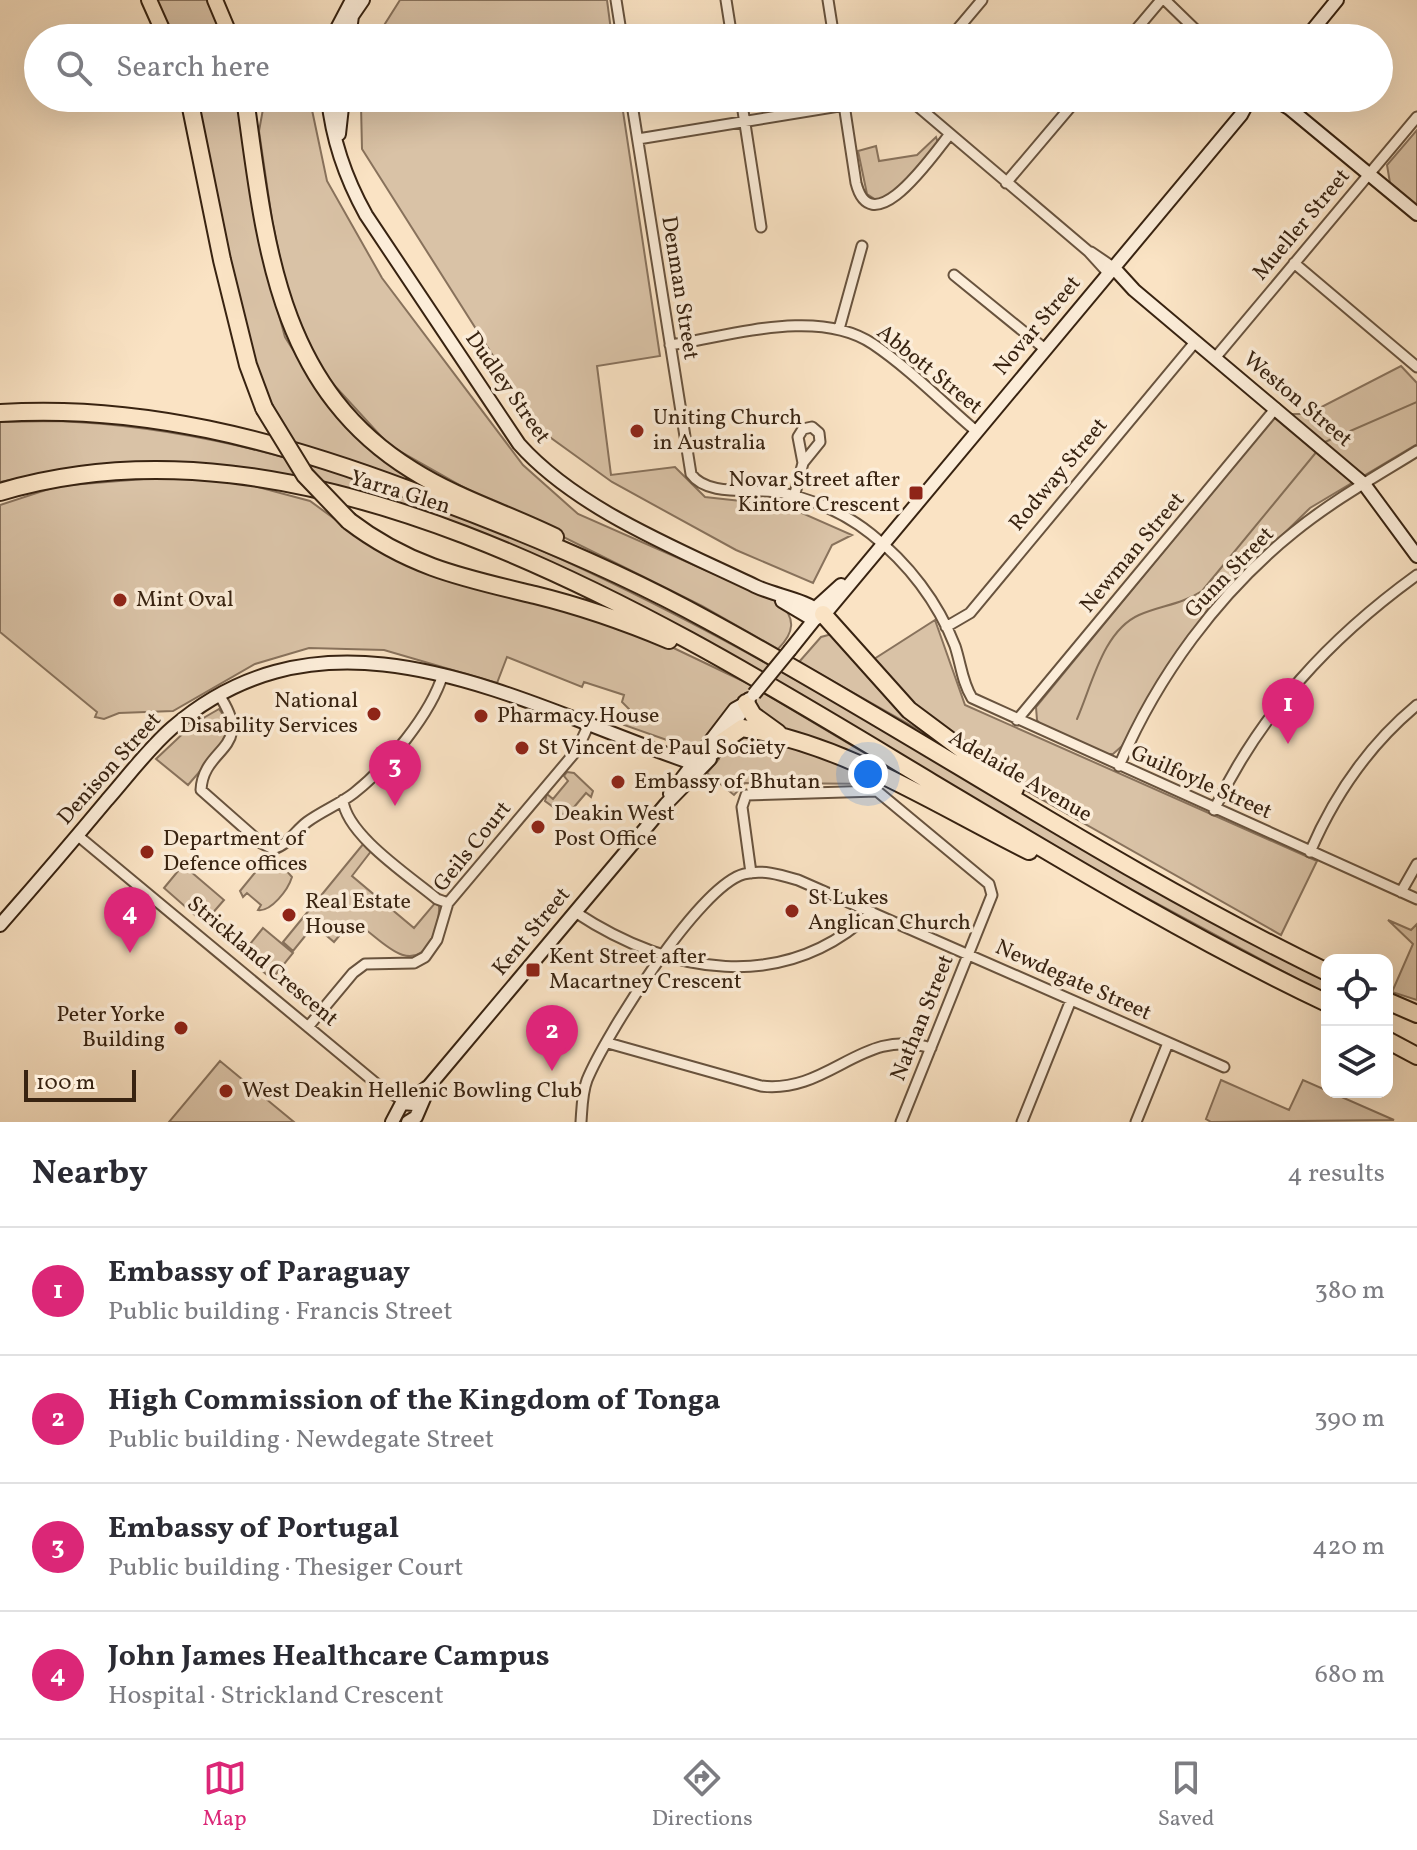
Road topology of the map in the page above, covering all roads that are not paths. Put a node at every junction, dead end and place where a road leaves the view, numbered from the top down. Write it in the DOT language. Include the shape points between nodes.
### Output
graph roads {
  1 [pos="149,0"];
  2 [pos="352,0"];
  3 [pos="363,0"];
  4 [pos="616,0"];
  5 [pos="726,0"];
  6 [pos="828,0"];
  7 [pos="981,0"];
  8 [pos="1337,0"];
  9 [pos="1159,1"];
  10 [pos="217,4"];
  11 [pos="160,24"];
  12 [pos="225,24"];
  13 [pos="229,24"];
  14 [pos="339,24"];
  15 [pos="351,24"];
  16 [pos="620,24"];
  17 [pos="730,24"];
  18 [pos="832,24"];
  19 [pos="961,24"];
  20 [pos="1140,24"];
  21 [pos="1187,24"];
  22 [pos="1317,24"];
  23 [pos="190,112"];
  24 [pos="247,112"];
  25 [pos="329,112"];
  26 [pos="342,112"];
  27 [pos="633,112"];
  28 [pos="743,112"];
  29 [pos="790,112"];
  30 [pos="846,112"];
  31 [pos="924,112"];
  32 [pos="1066,112"];
  33 [pos="1243,112"];
  34 [pos="1245,112"];
  35 [pos="1296,112"];
  36 [pos="1241,115"];
  37 [pos="1417,117"];
  38 [pos="745,121"];
  39 [pos="950,134"];
  40 [pos="638,139"];
  41 [pos="339,145"];
  42 [pos="1368,174"];
  43 [pos="1006,183"];
  44 [pos="1417,214"];
  45 [pos="761,227"];
  46 [pos="862,246"];
  47 [pos="1294,263"];
  48 [pos="1111,270"];
  49 [pos="954,275"];
  50 [pos="839,329"];
  51 [pos="1196,341"];
  52 [pos="670,345"];
  53 [pos="1045,349"];
  54 [pos="1215,358"];
  55 [pos="1417,367"];
  56 [pos="1276,408"];
  57 [pos="0,413"];
  58 [pos="976,431"];
  59 [pos="1417,451"];
  60 [pos="803,463"];
  61 [pos="1364,484"];
  62 [pos="0,492"];
  63 [pos="794,497"];
  64 [pos="882,544"];
  65 [pos="1417,556"];
  66 [pos="1417,575"];
  67 [pos="770,593"];
  68 [pos="799,612"];
  69 [pos="695,613"];
  70 [pos="818,614"];
  71 [pos="946,627"];
  72 [pos="790,650"];
  73 [pos="443,674"];
  74 [pos="753,692"];
  75 [pos="219,695"];
  76 [pos="1417,705"];
  77 [pos="1017,720"];
  78 [pos="589,724"];
  79 [pos="791,739"];
  80 [pos="644,742"];
  81 [pos="714,747"];
  82 [pos="692,763"];
  83 [pos="1119,766"];
  84 [pos="343,800"];
  85 [pos="666,804"];
  86 [pos="1214,810"];
  87 [pos="77,835"];
  88 [pos="1310,852"];
  89 [pos="1122,862"];
  90 [pos="1417,864"];
  91 [pos="751,873"];
  92 [pos="1401,892"];
  93 [pos="1128,897"];
  94 [pos="1417,899"];
  95 [pos="448,903"];
  96 [pos="575,912"];
  97 [pos="872,912"];
  98 [pos="0,925"];
  99 [pos="968,955"];
  100 [pos="660,957"];
  101 [pos="1321,969"];
  102 [pos="1393,995"];
  103 [pos="1071,1000"];
  104 [pos="1321,1002"];
  105 [pos="1417,1003"];
  106 [pos="1393,1004"];
  107 [pos="1417,1014"];
  108 [pos="308,1027"];
  109 [pos="1393,1034"];
  110 [pos="608,1043"];
  111 [pos="1168,1043"];
  112 [pos="1393,1043"];
  113 [pos="1417,1045"];
  114 [pos="931,1048"];
  115 [pos="1417,1056"];
  116 [pos="1224,1067"];
  117 [pos="407,1115"];
  118 [pos="581,1122"];
  119 [pos="901,1122"];
  120 [pos="1022,1122"];
  121 [pos="1136,1122"];
  1 -- 11 [label="main road"];
  2 -- 14 [label="main road"];
  3 -- 15 [label="main road"];
  4 -- 16 [label="street"];
  5 -- 17 [label="street"];
  6 -- 18 [label="street"];
  7 -- 19 [label="street"];
  8 -- 22 [label="main road"];
  9 -- 20 [label="street"];
  9 -- 21 [label="street"];
  10 -- 12 [label="main road"];
  10 -- 13 [label="main road"];
  23 -- 74 [label="highway, bridge" via="230,295 264,408 299,468 349,521 432,569 655,634"];
  24 -- 69 [label="highway" via="278,293 301,350 338,406 387,453 427,479 602,560"];
  25 -- 41 [label="main road, Dudley Street"];
  26 -- 41 [label="main road, Dudley Street"];
  27 -- 40 [label="street, Denman Street"];
  28 -- 38 [label="street"];
  29 -- 38 [label="street"];
  30 -- 39 [label="street" via="858,194 879,204 895,199"];
  31 -- 39 [label="street, Weston Street"];
  32 -- 43 [label="street"];
  33 -- 36 [label="main road, Novar Street"];
  34 -- 36 [label="main road, Novar Street"];
  35 -- 42 [label="main road"];
  36 -- 48 [label="main road, Novar Street"];
  37 -- 42 [label="street, Mueller Street"];
  38 -- 40 [label="street"];
  38 -- 45 [label="street"];
  39 -- 43 [label="street, Weston Street"];
  40 -- 52 [label="street, Denman Street"];
  41 -- 67 [label="main road, Dudley Street" via="374,228 536,463 587,501"];
  42 -- 44 [label="main road"];
  42 -- 47 [label="street, Mueller Street"];
  43 -- 48 [label="street, Weston Street"];
  46 -- 50 [label="street"];
  47 -- 54 [label="street, Mueller Street"];
  47 -- 55 [label="street"];
  48 -- 51 [label="main road, Weston Street"];
  48 -- 53 [label="main road, Novar Street"];
  49 -- 53 [label="street"];
  50 -- 52 [label="street, Abbott Street" via="803,325"];
  50 -- 58 [label="street, Abbott Street" via="873,344"];
  51 -- 54 [label="main road, Weston Street"];
  51 -- 71 [label="street, Rodway Street" via="970,613"];
  52 -- 63 [label="street, Denman Street" via="696,482"];
  53 -- 58 [label="main road, Novar Street"];
  54 -- 56 [label="main road, Weston Street"];
  56 -- 61 [label="main road, Weston Street"];
  56 -- 77 [label="street, Newman Street"];
  57 -- 69 [label="highway, Yarra Glen" via="119,415 266,442 463,510"];
  58 -- 64 [label="main road, Novar Street"];
  59 -- 61 [label="street, Gunn Street"];
  60 -- 63 [label="street"];
  61 -- 65 [label="main road, Weston Street"];
  61 -- 83 [label="street, Gunn Street" via="1293,532 1221,603 1146,710"];
  62 -- 74 [label="highway, Yarra Glen" via="60,477 129,469 234,474 301,487 403,515 503,551 632,611"];
  63 -- 64 [label="street" via="841,515"];
  64 -- 70 [label="main road, Novar Street"];
  64 -- 71 [label="street" via="916,579"];
  66 -- 86 [label="street" via="1310,666 1263,723"];
  67 -- 68 [label="main road, Dudley Street"];
  67 -- 70 [label="main road, Dudley Street"];
  68 -- 70 [label="main road, Dudley Street"];
  68 -- 72 [label="main road"];
  69 -- 89 [label="highway, Adelaide Avenue"];
  70 -- 72 [label="main road, Kent Street"];
  70 -- 89 [label="highway" via="909,710"];
  71 -- 77 [label="street, Guilfoyle Street" via="972,698"];
  72 -- 74 [label="main road, Kent Street, bridge"];
  73 -- 75 [label="main road, Denison Street" via="384,662 327,661 268,673"];
  73 -- 78 [label="main road, Denison Street"];
  73 -- 84 [label="street" via="436,697 419,720 363,786"];
  74 -- 79 [label="highway" via="764,724"];
  74 -- 81 [label="main road, Kent Street" via="742,715"];
  74 -- 81 [label="main road, Kent Street" via="735,709"];
  74 -- 93 [label="highway"];
  75 -- 84 [label="street" via="234,727 231,740 202,780 206,797 273,849"];
  75 -- 87 [label="main road, Denison Street" via="169,730"];
  76 -- 88 [label="street" via="1372,749 1339,794"];
  77 -- 83 [label="street, Guilfoyle Street"];
  78 -- 80 [label="main road, Denison Street"];
  78 -- 95 [label="street, Geils Court" via="577,750"];
  79 -- 81 [label="highway" via="742,728"];
  79 -- 93 [label="highway" via="877,772"];
  80 -- 81 [label="main road, Denison Street" via="689,753"];
  80 -- 82 [label="main road, Denison Street"];
  81 -- 82 [label="main road"];
  81 -- 85 [label="main road, Kent Street"];
  82 -- 85 [label="main road, Kent Street"];
  83 -- 86 [label="street, Guilfoyle Street"];
  84 -- 95 [label="street" via="367,840"];
  85 -- 96 [label="main road, Kent Street"];
  86 -- 88 [label="street, Guilfoyle Street"];
  87 -- 98 [label="main road, Denison Street"];
  87 -- 108 [label="street, Strickland Crescent"];
  88 -- 92 [label="street, Guilfoyle Street"];
  89 -- 101 [label="highway, Adelaide Avenue"];
  90 -- 92 [label="street"];
  91 -- 97 [label="street, Newdegate Street" via="777,873"];
  91 -- 99 [label="street, Nathan Street" via="742,807 746,795 877,791 989,884 992,895"];
  91 -- 100 [label="street" via="726,883"];
  92 -- 94 [label="street, Guilfoyle Street"];
  93 -- 104 [label="highway"];
  95 -- 108 [label="street, Geils Court" via="437,940 425,957 414,963 365,964"];
  96 -- 100 [label="street"];
  96 -- 117 [label="main road, Kent Street"];
  97 -- 99 [label="street, Newdegate Street"];
  97 -- 100 [label="street" via="845,937 792,958 731,966"];
  99 -- 103 [label="street, Newdegate Street"];
  99 -- 114 [label="street, Nathan Street"];
  100 -- 110 [label="street"];
  102 -- 105 [label="highway"];
  103 -- 111 [label="street, Newdegate Street"];
  103 -- 120 [label="street"];
  106 -- 107 [label="highway"];
  108 -- 117 [label="street, Strickland Crescent"];
  109 -- 113 [label="highway"];
  110 -- 114 [label="street" via="781,1088 819,1077 885,1043"];
  110 -- 118 [label="street" via="587,1080"];
  111 -- 116 [label="street, Newdegate Street"];
  111 -- 121 [label="street"];
  112 -- 115 [label="highway"];
  114 -- 119 [label="street, Nathan Street"];
}
